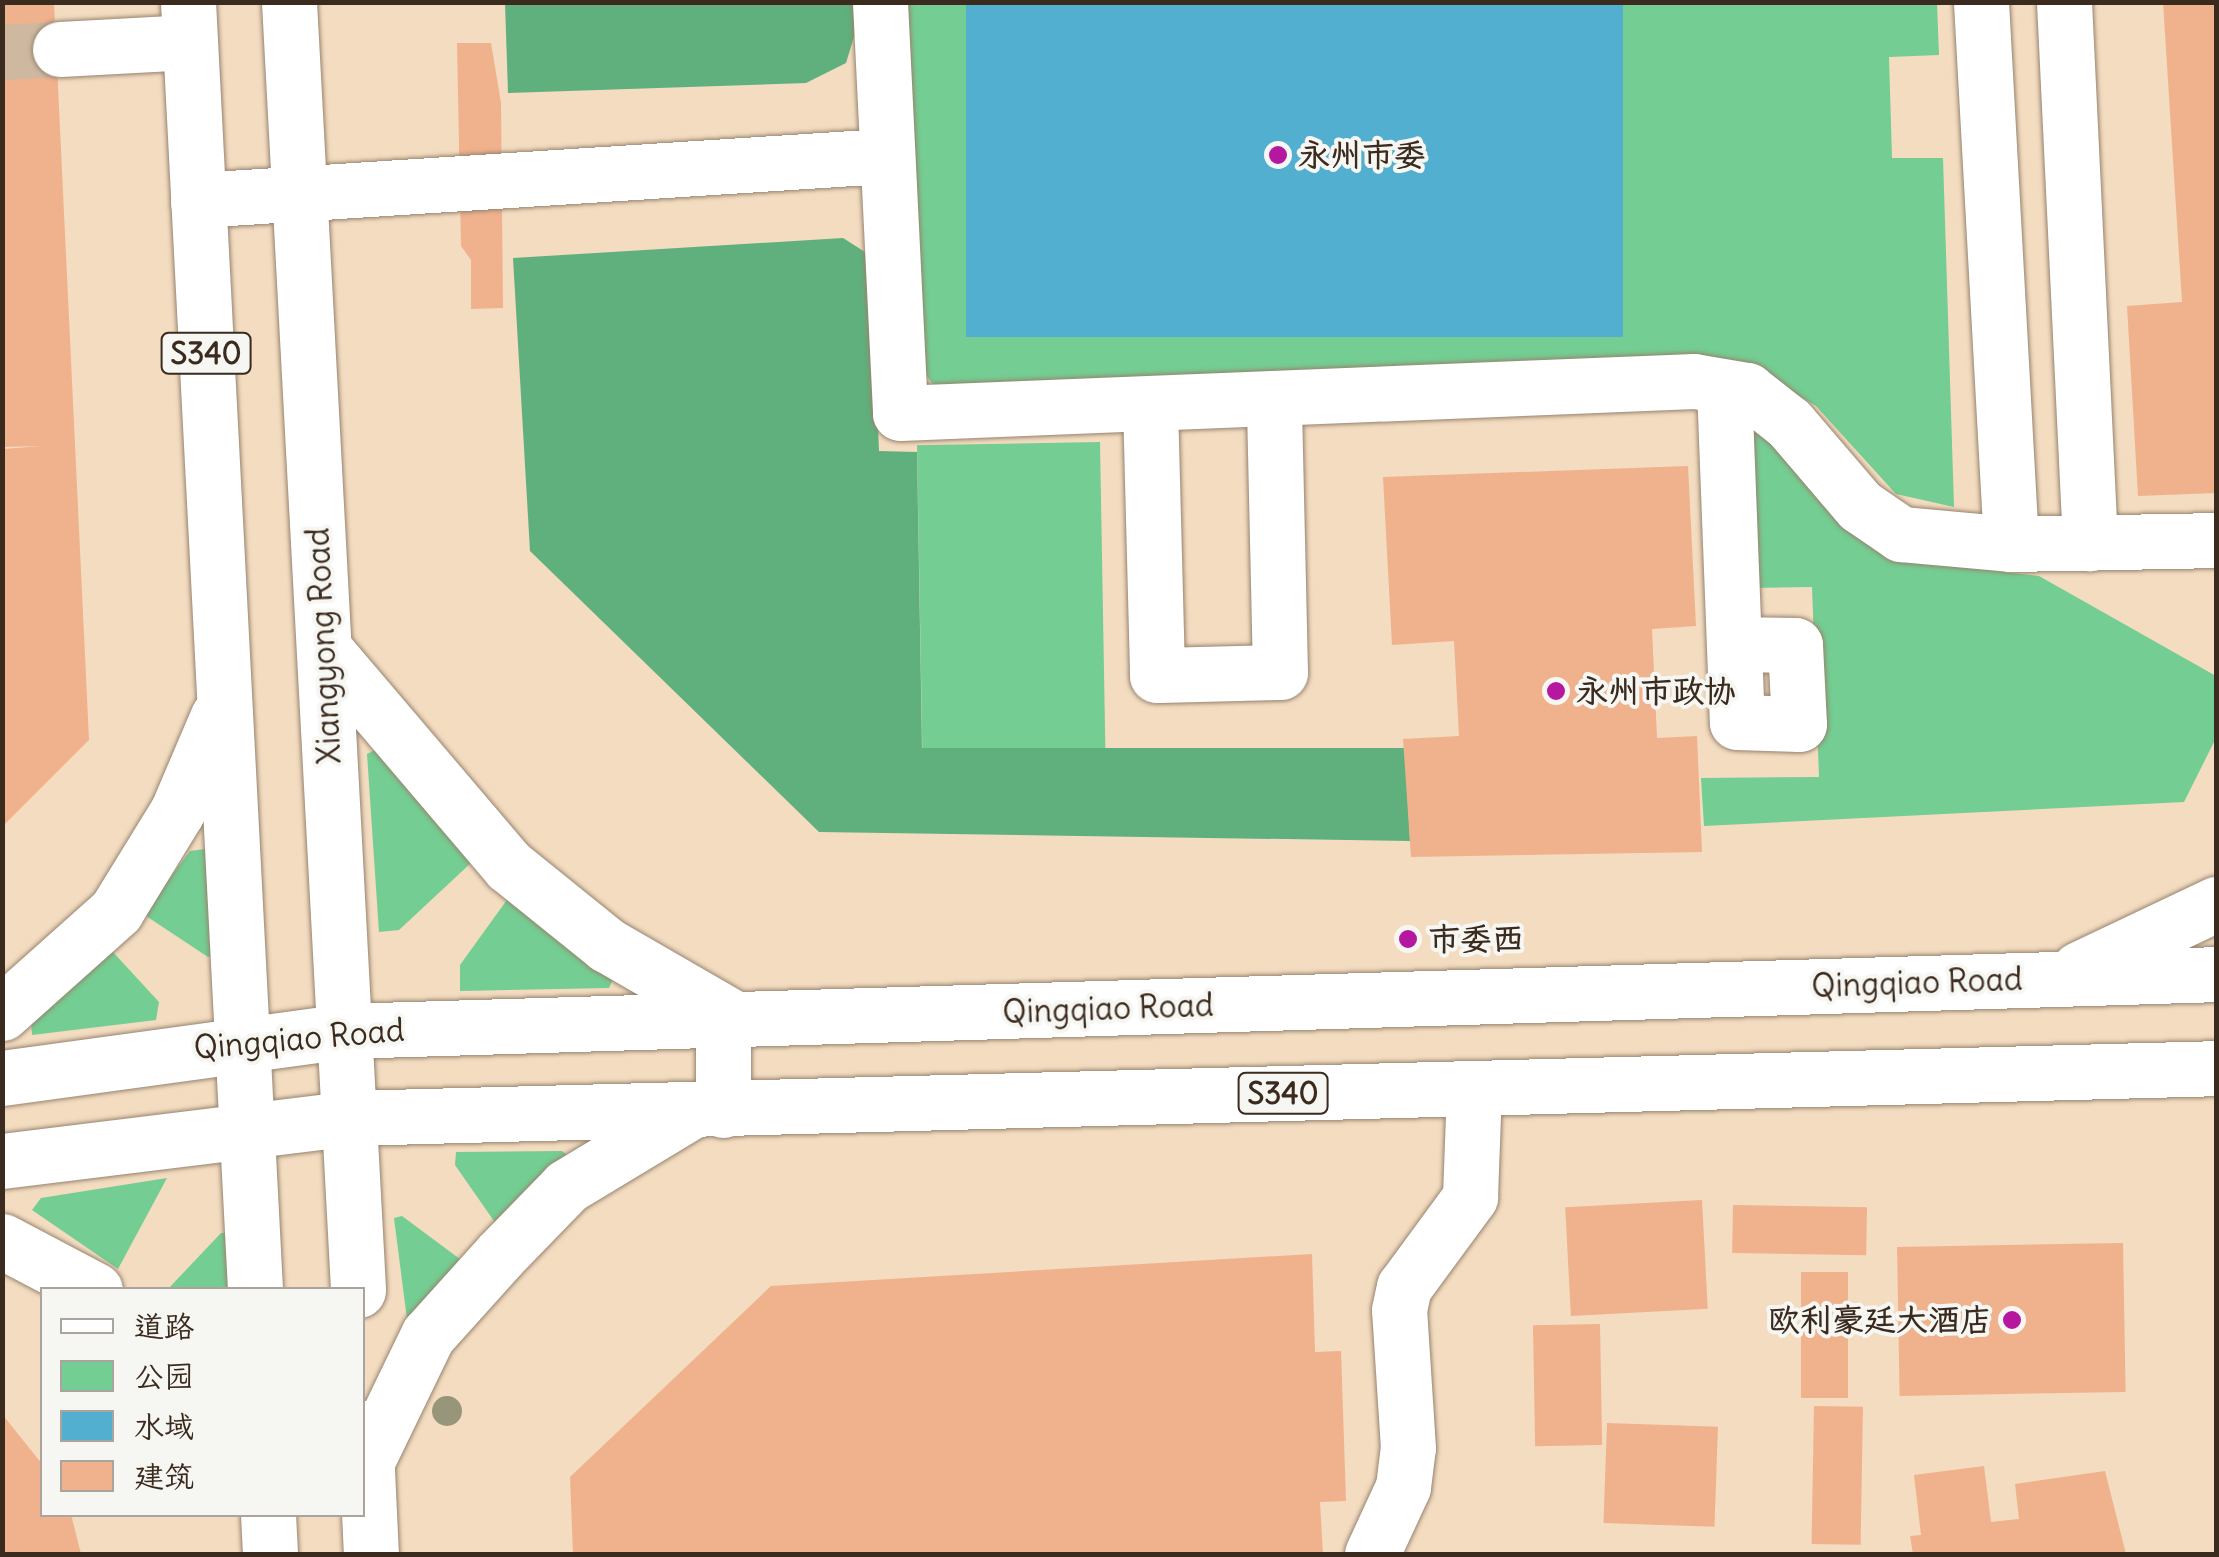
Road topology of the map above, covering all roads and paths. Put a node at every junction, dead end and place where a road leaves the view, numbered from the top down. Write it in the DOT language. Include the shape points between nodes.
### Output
graph roads {
  1 [pos="289,2"];
  2 [pos="880,2"];
  3 [pos="1981,2"];
  4 [pos="2064,2"];
  5 [pos="189,22"];
  6 [pos="60,48"];
  7 [pos="884,156"];
  8 [pos="298,193"];
  9 [pos="198,200"];
  10 [pos="1724,386"];
  11 [pos="1274,399"];
  12 [pos="1150,404"];
  13 [pos="2216,540"];
  14 [pos="2090,542"];
  15 [pos="2010,544"];
  16 [pos="1734,644"];
  17 [pos="325,650"];
  18 [pos="224,704"];
  19 [pos="2216,904"];
  20 [pos="2216,974"];
  21 [pos="2057,979"];
  22 [pos="2,1013"];
  23 [pos="730,1021"];
  24 [pos="344,1031"];
  25 [pos="241,1039"];
  26 [pos="2216,1068"];
  27 [pos="2,1078"];
  28 [pos="1474,1088"];
  29 [pos="708,1111"];
  30 [pos="350,1118"];
  31 [pos="246,1126"];
  32 [pos="2,1161"];
  33 [pos="2,1241"];
  34 [pos="89,1287"];
  35 [pos="256,1287"];
  36 [pos="358,1287"];
  37 [pos="365,1443"];
  38 [pos="366,1463"];
  39 [pos="268,1517"];
  40 [pos="270,1554"];
  41 [pos="371,1554"];
  42 [pos="1372,1554"];
  1 -- 8 [label="main road, Xiangyong Road"];
  2 -- 7 [label="main road"];
  3 -- 15 [label="main road"];
  4 -- 14 [label="main road"];
  5 -- 6 [label="main road"];
  5 -- 9 [label="main road, S340"];
  7 -- 8 [label="main road"];
  7 -- 12 [label="main road" via="900,413"];
  8 -- 9 [label="main road"];
  8 -- 17 [label="main road, Xiangyong Road"];
  9 -- 18 [label="main road, S340"];
  10 -- 11 [label="main road"];
  10 -- 15 [label="main road" via="1746,390 1789,423 1860,506 1901,534"];
  10 -- 16 [label="main road"];
  11 -- 12 [label="main road"];
  11 -- 12 [label="main road" via="1280,672 1157,676"];
  13 -- 14 [label="main road"];
  14 -- 15 [label="main road"];
  17 -- 23 [label="main road" via="508,866 607,945"];
  17 -- 24 [label="main road, Xiangyong Road"];
  18 -- 22 [label="main road" via="177,812 116,911"];
  18 -- 25 [label="main road, S340"];
  19 -- 21 [label="main road"];
  20 -- 21 [label="main road, Qingqiao Road"];
  21 -- 23 [label="main road, Qingqiao Road"];
  23 -- 24 [label="main road, Qingqiao Road"];
  23 -- 29 [label="main road"];
  24 -- 25 [label="main road, Qingqiao Road"];
  24 -- 30 [label="main road, Xiangyong Road"];
  25 -- 27 [label="main road, Qingqiao Road"];
  25 -- 31 [label="main road, S340"];
  26 -- 28 [label="main road, S340"];
  28 -- 29 [label="main road, S340"];
  28 -- 42 [label="main road" via="1470,1197 1404,1288 1399,1310 1408,1448 1403,1487"];
  29 -- 30 [label="main road, S340"];
  29 -- 38 [label="main road" via="567,1186 428,1335"];
  30 -- 31 [label="main road, S340"];
  30 -- 36 [label="main road, Xiangyong Road"];
  31 -- 32 [label="main road"];
  31 -- 35 [label="main road"];
  33 -- 34 [label="main road"];
  37 -- 38 [label="main road"];
  38 -- 41 [label="main road"];
  39 -- 40 [label="main road"];
}
